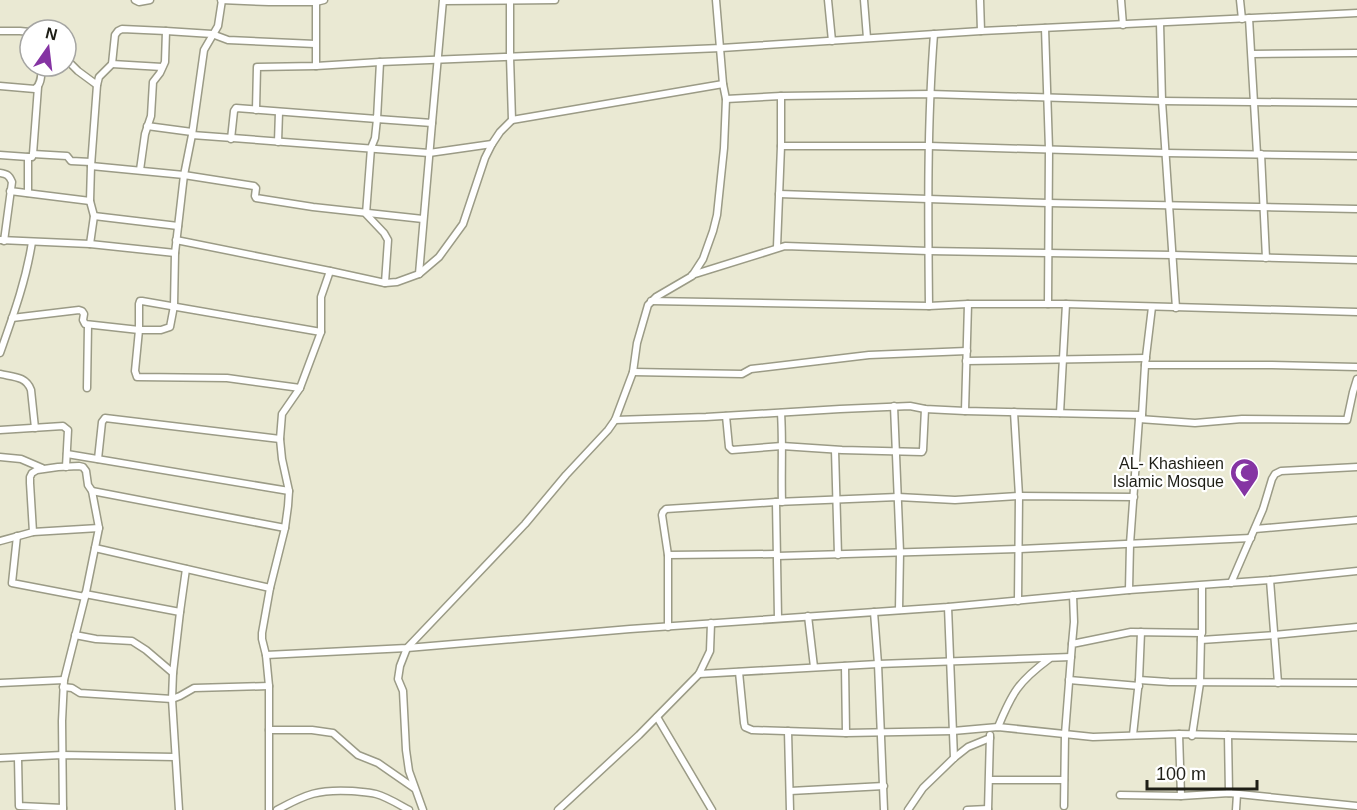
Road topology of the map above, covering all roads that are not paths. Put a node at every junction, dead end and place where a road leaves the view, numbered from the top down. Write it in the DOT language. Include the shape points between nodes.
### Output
graph roads {
  1 [pos="135,0"];
  2 [pos="150,0"];
  3 [pos="221,0"];
  4 [pos="324,0"];
  5 [pos="444,0"];
  6 [pos="555,0"];
  7 [pos="716,0"];
  8 [pos="828,0"];
  9 [pos="864,0"];
  10 [pos="980,0"];
  11 [pos="1120,0"];
  12 [pos="1240,0"];
  13 [pos="510,1"];
  14 [pos="316,2"];
  15 [pos="1357,13"];
  16 [pos="1246,18"];
  17 [pos="1160,23"];
  18 [pos="1123,25"];
  19 [pos="1045,28"];
  20 [pos="18,30"];
  21 [pos="0,31"];
  22 [pos="166,31"];
  23 [pos="981,31"];
  24 [pos="212,34"];
  25 [pos="934,34"];
  26 [pos="867,38"];
  27 [pos="832,41"];
  28 [pos="315,44"];
  29 [pos="721,48"];
  30 [pos="1357,53"];
  31 [pos="1252,54"];
  32 [pos="510,57"];
  33 [pos="437,59"];
  34 [pos="380,62"];
  35 [pos="112,63"];
  36 [pos="315,66"];
  37 [pos="162,67"];
  38 [pos="78,71"];
  39 [pos="40,78"];
  40 [pos="723,84"];
  41 [pos="97,85"];
  42 [pos="0,86"];
  43 [pos="38,87"];
  44 [pos="930,94"];
  45 [pos="781,96"];
  46 [pos="1047,97"];
  47 [pos="726,99"];
  48 [pos="1162,101"];
  49 [pos="1254,102"];
  50 [pos="1357,103"];
  51 [pos="256,110"];
  52 [pos="279,112"];
  53 [pos="377,119"];
  54 [pos="512,120"];
  55 [pos="432,123"];
  56 [pos="147,126"];
  57 [pos="192,133"];
  58 [pos="231,139"];
  59 [pos="278,142"];
  60 [pos="492,144"];
  61 [pos="781,146"];
  62 [pos="929,146"];
  63 [pos="371,148"];
  64 [pos="1049,149"];
  65 [pos="429,153"];
  66 [pos="1166,153"];
  67 [pos="1259,154"];
  68 [pos="0,155"];
  69 [pos="31,156"];
  70 [pos="1357,156"];
  71 [pos="91,164"];
  72 [pos="140,170"];
  73 [pos="0,173"];
  74 [pos="184,175"];
  75 [pos="10,191"];
  76 [pos="28,193"];
  77 [pos="779,194"];
  78 [pos="928,198"];
  79 [pos="90,201"];
  80 [pos="1048,203"];
  81 [pos="1169,205"];
  82 [pos="1264,206"];
  83 [pos="1357,208"];
  84 [pos="366,214"];
  85 [pos="94,216"];
  86 [pos="423,219"];
  87 [pos="178,226"];
  88 [pos="176,240"];
  89 [pos="2,241"];
  90 [pos="32,242"];
  91 [pos="90,244"];
  92 [pos="777,247"];
  93 [pos="928,251"];
  94 [pos="175,253"];
  95 [pos="1048,254"];
  96 [pos="1173,255"];
  97 [pos="1266,258"];
  98 [pos="1357,260"];
  99 [pos="330,271"];
  100 [pos="419,274"];
  101 [pos="692,276"];
  102 [pos="385,283"];
  103 [pos="651,301"];
  104 [pos="968,304"];
  105 [pos="1048,304"];
  106 [pos="1066,304"];
  107 [pos="174,306"];
  108 [pos="929,306"];
  109 [pos="1152,307"];
  110 [pos="1176,308"];
  111 [pos="1357,312"];
  112 [pos="12,318"];
  113 [pos="88,325"];
  114 [pos="139,330"];
  115 [pos="321,332"];
  116 [pos="967,351"];
  117 [pos="0,353"];
  118 [pos="966,361"];
  119 [pos="1062,361"];
  120 [pos="1146,361"];
  121 [pos="1357,367"];
  122 [pos="633,372"];
  123 [pos="0,374"];
  124 [pos="1357,379"];
  125 [pos="87,388"];
  126 [pos="300,388"];
  127 [pos="1355,392"];
  128 [pos="894,406"];
  129 [pos="925,409"];
  130 [pos="964,411"];
  131 [pos="1014,412"];
  132 [pos="781,413"];
  133 [pos="1060,413"];
  134 [pos="726,416"];
  135 [pos="1140,417"];
  136 [pos="615,420"];
  137 [pos="35,428"];
  138 [pos="0,430"];
  139 [pos="280,439"];
  140 [pos="782,446"];
  141 [pos="836,450"];
  142 [pos="895,452"];
  143 [pos="67,454"];
  144 [pos="0,457"];
  145 [pos="98,459"];
  146 [pos="66,467"];
  147 [pos="1357,467"];
  148 [pos="44,469"];
  149 [pos="92,491"];
  150 [pos="289,491"];
  151 [pos="1019,496"];
  152 [pos="898,497"];
  153 [pos="1134,497"];
  154 [pos="837,500"];
  155 [pos="779,502"];
  156 [pos="1357,520"];
  157 [pos="99,528"];
  158 [pos="285,528"];
  159 [pos="1255,529"];
  160 [pos="33,532"];
  161 [pos="17,536"];
  162 [pos="1251,538"];
  163 [pos="0,541"];
  164 [pos="1130,543"];
  165 [pos="95,548"];
  166 [pos="1020,549"];
  167 [pos="900,552"];
  168 [pos="668,555"];
  169 [pos="776,555"];
  170 [pos="838,555"];
  171 [pos="186,569"];
  172 [pos="1357,571"];
  173 [pos="1270,580"];
  174 [pos="1231,583"];
  175 [pos="1202,585"];
  176 [pos="270,588"];
  177 [pos="1129,590"];
  178 [pos="1072,595"];
  179 [pos="85,596"];
  180 [pos="1018,601"];
  181 [pos="948,607"];
  182 [pos="899,610"];
  183 [pos="180,612"];
  184 [pos="874,612"];
  185 [pos="808,616"];
  186 [pos="778,618"];
  187 [pos="711,623"];
  188 [pos="668,627"];
  189 [pos="1357,627"];
  190 [pos="1141,632"];
  191 [pos="75,635"];
  192 [pos="1274,635"];
  193 [pos="1201,636"];
  194 [pos="1072,644"];
  195 [pos="407,648"];
  196 [pos="266,655"];
  197 [pos="1071,657"];
  198 [pos="1050,659"];
  199 [pos="951,661"];
  200 [pos="878,664"];
  201 [pos="844,666"];
  202 [pos="814,667"];
  203 [pos="739,672"];
  204 [pos="173,673"];
  205 [pos="699,674"];
  206 [pos="64,680"];
  207 [pos="1069,680"];
  208 [pos="0,683"];
  209 [pos="1139,683"];
  210 [pos="1200,683"];
  211 [pos="1278,683"];
  212 [pos="1357,683"];
  213 [pos="269,686"];
  214 [pos="63,687"];
  215 [pos="172,699"];
  216 [pos="657,717"];
  217 [pos="995,728"];
  218 [pos="269,730"];
  219 [pos="788,731"];
  220 [pos="953,731"];
  221 [pos="880,732"];
  222 [pos="846,733"];
  223 [pos="1065,734"];
  224 [pos="1179,734"];
  225 [pos="1133,735"];
  226 [pos="1228,735"];
  227 [pos="1192,736"];
  228 [pos="990,738"];
  229 [pos="1357,738"];
  230 [pos="62,755"];
  231 [pos="175,757"];
  232 [pos="0,758"];
  233 [pos="18,758"];
  234 [pos="954,758"];
  235 [pos="990,780"];
  236 [pos="1064,780"];
  237 [pos="884,786"];
  238 [pos="414,788"];
  239 [pos="790,791"];
  240 [pos="1229,793"];
  241 [pos="1237,794"];
  242 [pos="1120,795"];
  243 [pos="1181,796"];
  244 [pos="1064,806"];
  245 [pos="1357,806"];
  246 [pos="63,809"];
  247 [pos="178,810"];
  248 [pos="269,810"];
  249 [pos="277,810"];
  250 [pos="409,810"];
  251 [pos="423,810"];
  252 [pos="558,810"];
  253 [pos="712,810"];
  254 [pos="790,810"];
  255 [pos="884,810"];
  256 [pos="908,810"];
  257 [pos="967,810"];
  258 [pos="988,810"];
  259 [pos="1236,810"];
  1 -- 2 [label="street"];
  3 -- 14 [label="street"];
  3 -- 24 [label="street" via="218,26"];
  4 -- 14 [label="street"];
  5 -- 13 [label="street"];
  5 -- 33 [label="street"];
  6 -- 13 [label="street"];
  7 -- 29 [label="street"];
  8 -- 27 [label="street"];
  9 -- 26 [label="street"];
  10 -- 23 [label="street"];
  11 -- 18 [label="street"];
  12 -- 16 [label="street"];
  13 -- 32 [label="street"];
  14 -- 28 [label="street"];
  15 -- 16 [label="street"];
  16 -- 17 [label="street"];
  16 -- 31 [label="street"];
  17 -- 18 [label="street"];
  17 -- 48 [label="street"];
  18 -- 19 [label="street"];
  19 -- 23 [label="street"];
  19 -- 46 [label="street"];
  20 -- 21 [label="street"];
  22 -- 24 [label="street"];
  22 -- 35 [label="street" via="118,31"];
  22 -- 37 [label="street"];
  23 -- 25 [label="street"];
  24 -- 28 [label="street" via="228,40"];
  24 -- 57 [label="street" via="204,50"];
  25 -- 26 [label="street"];
  25 -- 44 [label="street"];
  26 -- 27 [label="street"];
  27 -- 29 [label="street"];
  28 -- 36 [label="street"];
  29 -- 32 [label="street"];
  29 -- 40 [label="street"];
  30 -- 31 [label="street"];
  31 -- 49 [label="street"];
  32 -- 33 [label="street"];
  32 -- 54 [label="street"];
  33 -- 34 [label="street"];
  33 -- 55 [label="street"];
  34 -- 36 [label="street"];
  34 -- 53 [label="street"];
  35 -- 37 [label="street"];
  35 -- 41 [label="street"];
  36 -- 51 [label="street" via="257,67"];
  37 -- 56 [label="street" via="153,82"];
  38 -- 41 [label="street"];
  39 -- 43 [label="street"];
  40 -- 47 [label="street"];
  40 -- 54 [label="street"];
  41 -- 71 [label="street"];
  42 -- 43 [label="street"];
  43 -- 69 [label="street"];
  44 -- 45 [label="street"];
  44 -- 46 [label="street"];
  44 -- 62 [label="street"];
  45 -- 47 [label="street"];
  45 -- 61 [label="street"];
  46 -- 48 [label="street"];
  46 -- 64 [label="street"];
  47 -- 101 [label="street" via="717,214 703,259"];
  48 -- 49 [label="street"];
  48 -- 66 [label="street"];
  49 -- 50 [label="street"];
  49 -- 67 [label="street"];
  51 -- 52 [label="street"];
  51 -- 58 [label="street" via="236,108"];
  52 -- 53 [label="street"];
  52 -- 59 [label="street"];
  53 -- 55 [label="street"];
  53 -- 63 [label="street"];
  54 -- 60 [label="street"];
  55 -- 65 [label="street"];
  56 -- 57 [label="street"];
  56 -- 72 [label="street"];
  57 -- 58 [label="street"];
  57 -- 74 [label="street"];
  58 -- 59 [label="street"];
  59 -- 63 [label="street"];
  60 -- 65 [label="street"];
  60 -- 100 [label="street" via="464,224 439,257"];
  61 -- 62 [label="street"];
  61 -- 77 [label="street"];
  62 -- 64 [label="street"];
  62 -- 78 [label="street"];
  63 -- 65 [label="street"];
  63 -- 84 [label="street"];
  64 -- 66 [label="street"];
  64 -- 80 [label="street"];
  65 -- 86 [label="street"];
  66 -- 67 [label="street"];
  66 -- 81 [label="street"];
  67 -- 70 [label="street"];
  67 -- 82 [label="street"];
  68 -- 69 [label="street"];
  69 -- 71 [label="street" via="67,156 71,161"];
  69 -- 76 [label="street"];
  71 -- 72 [label="street"];
  71 -- 79 [label="street"];
  72 -- 74 [label="street"];
  73 -- 75 [label="street" via="10,176"];
  74 -- 84 [label="street" via="254,186 256,198"];
  74 -- 87 [label="street"];
  75 -- 76 [label="street"];
  75 -- 89 [label="street"];
  76 -- 79 [label="street"];
  77 -- 78 [label="street"];
  77 -- 92 [label="street"];
  78 -- 80 [label="street"];
  78 -- 93 [label="street"];
  79 -- 85 [label="street"];
  80 -- 81 [label="street"];
  80 -- 95 [label="street"];
  81 -- 82 [label="street"];
  81 -- 96 [label="street"];
  82 -- 83 [label="street"];
  82 -- 97 [label="street"];
  84 -- 86 [label="street"];
  84 -- 102 [label="street" via="388,240"];
  85 -- 87 [label="street"];
  85 -- 91 [label="street"];
  86 -- 100 [label="street"];
  87 -- 88 [label="street"];
  88 -- 94 [label="street"];
  88 -- 99 [label="street"];
  89 -- 90 [label="street"];
  90 -- 91 [label="street"];
  90 -- 112 [label="street"];
  91 -- 94 [label="street"];
  92 -- 93 [label="street"];
  92 -- 101 [label="street"];
  93 -- 95 [label="street"];
  93 -- 108 [label="street"];
  94 -- 107 [label="street"];
  95 -- 96 [label="street"];
  95 -- 105 [label="street"];
  96 -- 97 [label="street"];
  96 -- 110 [label="street"];
  97 -- 98 [label="street"];
  99 -- 102 [label="street"];
  99 -- 115 [label="street" via="321,297"];
  100 -- 102 [label="street"];
  101 -- 103 [label="street"];
  103 -- 108 [label="street"];
  103 -- 122 [label="street" via="637,343"];
  104 -- 105 [label="street"];
  104 -- 108 [label="street"];
  104 -- 116 [label="street"];
  105 -- 106 [label="street"];
  106 -- 109 [label="street"];
  106 -- 119 [label="street"];
  107 -- 114 [label="street" via="170,327"];
  107 -- 114 [label="street" via="140,301"];
  107 -- 115 [label="street"];
  109 -- 110 [label="street"];
  109 -- 120 [label="street"];
  110 -- 111 [label="street"];
  112 -- 113 [label="street" via="79,310"];
  112 -- 117 [label="street"];
  113 -- 114 [label="street"];
  113 -- 125 [label="street"];
  114 -- 126 [label="street" via="135,371 138,377 227,378"];
  115 -- 126 [label="street"];
  116 -- 118 [label="street"];
  116 -- 122 [label="street" via="869,355 751,369 742,374"];
  118 -- 119 [label="street"];
  118 -- 130 [label="street"];
  119 -- 120 [label="street"];
  119 -- 133 [label="street"];
  120 -- 121 [label="street"];
  120 -- 135 [label="street"];
  122 -- 136 [label="street"];
  123 -- 137 [label="street" via="29,384"];
  124 -- 127 [label="street"];
  126 -- 139 [label="street" via="282,414"];
  127 -- 135 [label="street" via="1345,420 1242,419 1195,423"];
  128 -- 129 [label="street"];
  128 -- 132 [label="street"];
  128 -- 142 [label="street"];
  129 -- 130 [label="street"];
  129 -- 142 [label="street" via="923,451"];
  130 -- 131 [label="street"];
  131 -- 133 [label="street"];
  131 -- 151 [label="street"];
  132 -- 134 [label="street"];
  132 -- 140 [label="street"];
  133 -- 135 [label="street"];
  134 -- 136 [label="street"];
  134 -- 140 [label="street" via="730,449"];
  135 -- 153 [label="street"];
  136 -- 195 [label="street" via="525,524"];
  137 -- 138 [label="street"];
  137 -- 143 [label="street" via="66,427"];
  139 -- 145 [label="street" via="105,418"];
  139 -- 150 [label="street"];
  140 -- 141 [label="street"];
  140 -- 155 [label="street"];
  141 -- 142 [label="street"];
  141 -- 154 [label="street"];
  142 -- 152 [label="street"];
  143 -- 145 [label="street"];
  143 -- 146 [label="street"];
  144 -- 148 [label="street" via="21,459"];
  145 -- 150 [label="street"];
  146 -- 148 [label="street"];
  146 -- 149 [label="street" via="83,467"];
  147 -- 159 [label="street" via="1275,474"];
  148 -- 160 [label="street" via="30,477"];
  149 -- 157 [label="street"];
  149 -- 158 [label="street"];
  150 -- 158 [label="street"];
  151 -- 152 [label="street" via="955,500"];
  151 -- 153 [label="street"];
  151 -- 166 [label="street"];
  152 -- 154 [label="street"];
  152 -- 167 [label="street"];
  153 -- 164 [label="street"];
  154 -- 155 [label="street"];
  154 -- 170 [label="street"];
  155 -- 168 [label="street" via="664,510"];
  155 -- 169 [label="street"];
  156 -- 159 [label="street"];
  157 -- 160 [label="street"];
  157 -- 165 [label="street"];
  158 -- 176 [label="street"];
  159 -- 162 [label="street"];
  160 -- 161 [label="street"];
  161 -- 163 [label="street"];
  161 -- 179 [label="street" via="12,583"];
  162 -- 164 [label="street"];
  162 -- 174 [label="street"];
  164 -- 166 [label="street"];
  164 -- 177 [label="street"];
  165 -- 171 [label="street"];
  165 -- 179 [label="street"];
  166 -- 167 [label="street"];
  166 -- 180 [label="street"];
  167 -- 170 [label="street"];
  167 -- 182 [label="street"];
  168 -- 169 [label="street"];
  168 -- 188 [label="street"];
  169 -- 170 [label="street"];
  169 -- 186 [label="street"];
  171 -- 176 [label="street"];
  171 -- 183 [label="street"];
  172 -- 173 [label="street"];
  173 -- 174 [label="street"];
  173 -- 192 [label="street"];
  174 -- 175 [label="street"];
  175 -- 177 [label="street"];
  175 -- 193 [label="street"];
  176 -- 196 [label="street" via="262,633"];
  177 -- 178 [label="street"];
  178 -- 180 [label="street"];
  178 -- 194 [label="street"];
  179 -- 183 [label="street"];
  179 -- 191 [label="street"];
  180 -- 181 [label="street"];
  181 -- 182 [label="street"];
  181 -- 199 [label="street"];
  182 -- 184 [label="street"];
  183 -- 204 [label="street"];
  184 -- 185 [label="street"];
  184 -- 200 [label="street"];
  185 -- 186 [label="street"];
  185 -- 202 [label="street"];
  186 -- 187 [label="street"];
  187 -- 188 [label="street"];
  187 -- 205 [label="street" via="710,651"];
  188 -- 195 [label="street"];
  189 -- 192 [label="street"];
  190 -- 193 [label="street"];
  190 -- 194 [label="street"];
  190 -- 209 [label="street"];
  191 -- 204 [label="street" via="132,641"];
  191 -- 206 [label="street"];
  192 -- 193 [label="street"];
  192 -- 211 [label="street"];
  193 -- 210 [label="street"];
  194 -- 197 [label="street"];
  195 -- 196 [label="street"];
  195 -- 238 [label="street" via="398,679 403,692 406,750"];
  196 -- 213 [label="street"];
  197 -- 198 [label="street"];
  197 -- 207 [label="street"];
  198 -- 199 [label="street"];
  198 -- 217 [label="street" via="1020,684"];
  199 -- 200 [label="street"];
  199 -- 220 [label="street"];
  200 -- 201 [label="street"];
  200 -- 221 [label="street"];
  201 -- 202 [label="street"];
  201 -- 222 [label="street"];
  202 -- 203 [label="street"];
  203 -- 205 [label="street"];
  203 -- 219 [label="street" via="745,727"];
  204 -- 215 [label="street"];
  205 -- 216 [label="street"];
  206 -- 208 [label="street"];
  206 -- 214 [label="street"];
  207 -- 209 [label="street"];
  207 -- 223 [label="street"];
  209 -- 210 [label="street"];
  209 -- 225 [label="street"];
  210 -- 211 [label="street"];
  210 -- 227 [label="street"];
  211 -- 212 [label="street"];
  213 -- 215 [label="street" via="194,688"];
  213 -- 218 [label="street"];
  214 -- 215 [label="street" via="80,693"];
  214 -- 230 [label="street"];
  215 -- 231 [label="street"];
  216 -- 252 [label="street"];
  216 -- 253 [label="street"];
  217 -- 220 [label="street"];
  217 -- 223 [label="street"];
  217 -- 228 [label="street"];
  218 -- 238 [label="street" via="333,733 358,755"];
  218 -- 248 [label="street"];
  219 -- 222 [label="street"];
  219 -- 239 [label="street"];
  220 -- 221 [label="street"];
  220 -- 234 [label="street"];
  221 -- 222 [label="street"];
  221 -- 237 [label="street"];
  223 -- 225 [label="street"];
  223 -- 236 [label="street"];
  224 -- 225 [label="street"];
  224 -- 227 [label="street"];
  224 -- 243 [label="street"];
  226 -- 227 [label="street"];
  226 -- 229 [label="street"];
  226 -- 240 [label="street"];
  228 -- 234 [label="street"];
  228 -- 235 [label="street"];
  230 -- 231 [label="street"];
  230 -- 233 [label="street"];
  230 -- 246 [label="street"];
  231 -- 247 [label="street"];
  232 -- 233 [label="street"];
  233 -- 246 [label="street" via="19,807"];
  234 -- 256 [label="street" via="923,788"];
  235 -- 236 [label="street"];
  235 -- 258 [label="street"];
  236 -- 244 [label="street"];
  237 -- 239 [label="street"];
  237 -- 255 [label="street"];
  238 -- 251 [label="street"];
  239 -- 254 [label="street"];
  240 -- 241 [label="street"];
  240 -- 243 [label="street"];
  241 -- 245 [label="street"];
  241 -- 259 [label="street"];
  242 -- 243 [label="street"];
  249 -- 250 [label="street" via="306,796 329,791 374,793"];
  257 -- 258 [label="street"];
}
